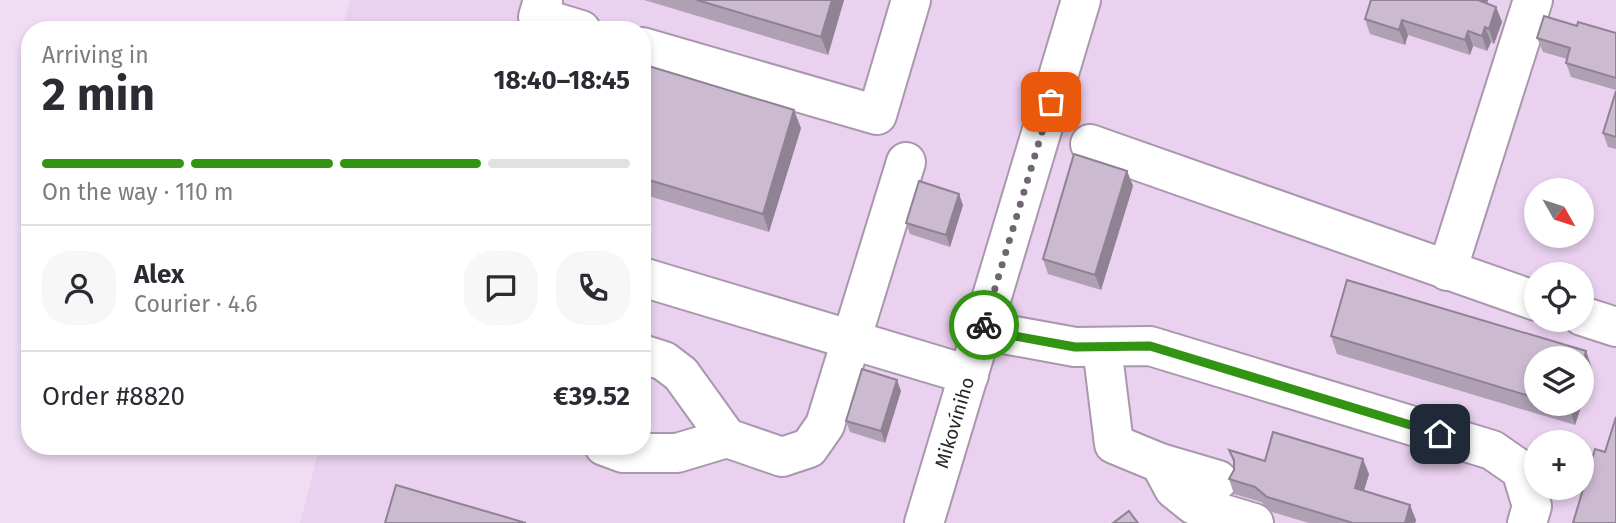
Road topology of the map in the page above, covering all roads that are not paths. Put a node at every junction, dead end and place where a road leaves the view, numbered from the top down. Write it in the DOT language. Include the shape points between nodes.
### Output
graph roads {
  1 [pos="543,0"];
  2 [pos="911,0"];
  3 [pos="1081,0"];
  4 [pos="1533,0"];
  5 [pos="549,21"];
  6 [pos="651,50"];
  7 [pos="1090,144"];
  8 [pos="906,162"];
  9 [pos="1447,271"];
  10 [pos="651,280"];
  11 [pos="1524,297"];
  12 [pos="1594,320"];
  13 [pos="1616,327"];
  14 [pos="982,330"];
  15 [pos="850,341"];
  16 [pos="1102,347"];
  17 [pos="651,357"];
  18 [pos="969,375"];
  19 [pos="727,438"];
  20 [pos="651,453"];
  21 [pos="1160,463"];
  22 [pos="1218,480"];
  23 [pos="925,523"];
  24 [pos="1254,523"];
  25 [pos="1527,523"];
  1 -- 5 [label="street" via="538,18"];
  2 -- 6 [label="street" via="877,115"];
  3 -- 14 [label="street, Mikovíniho"];
  4 -- 9 [label="street"];
  7 -- 9 [label="street"];
  8 -- 15 [label="street"];
  9 -- 11 [label="street"];
  10 -- 15 [label="street"];
  12 -- 13 [label="street"];
  14 -- 16 [label="street" via="1075,347"];
  14 -- 18 [label="street, Mikovíniho"];
  15 -- 18 [label="street"];
  15 -- 19 [label="street" via="825,425 809,448 782,457"];
  16 -- 21 [label="street" via="1114,444"];
  16 -- 25 [label="street" via="1150,346 1492,450 1521,470 1532,506"];
  17 -- 19 [label="street" via="681,374"];
  18 -- 23 [label="street, Mikovíniho"];
  19 -- 20 [label="street" via="677,453"];
  21 -- 22 [label="street"];
  21 -- 24 [label="street" via="1174,489 1194,505"];
}
